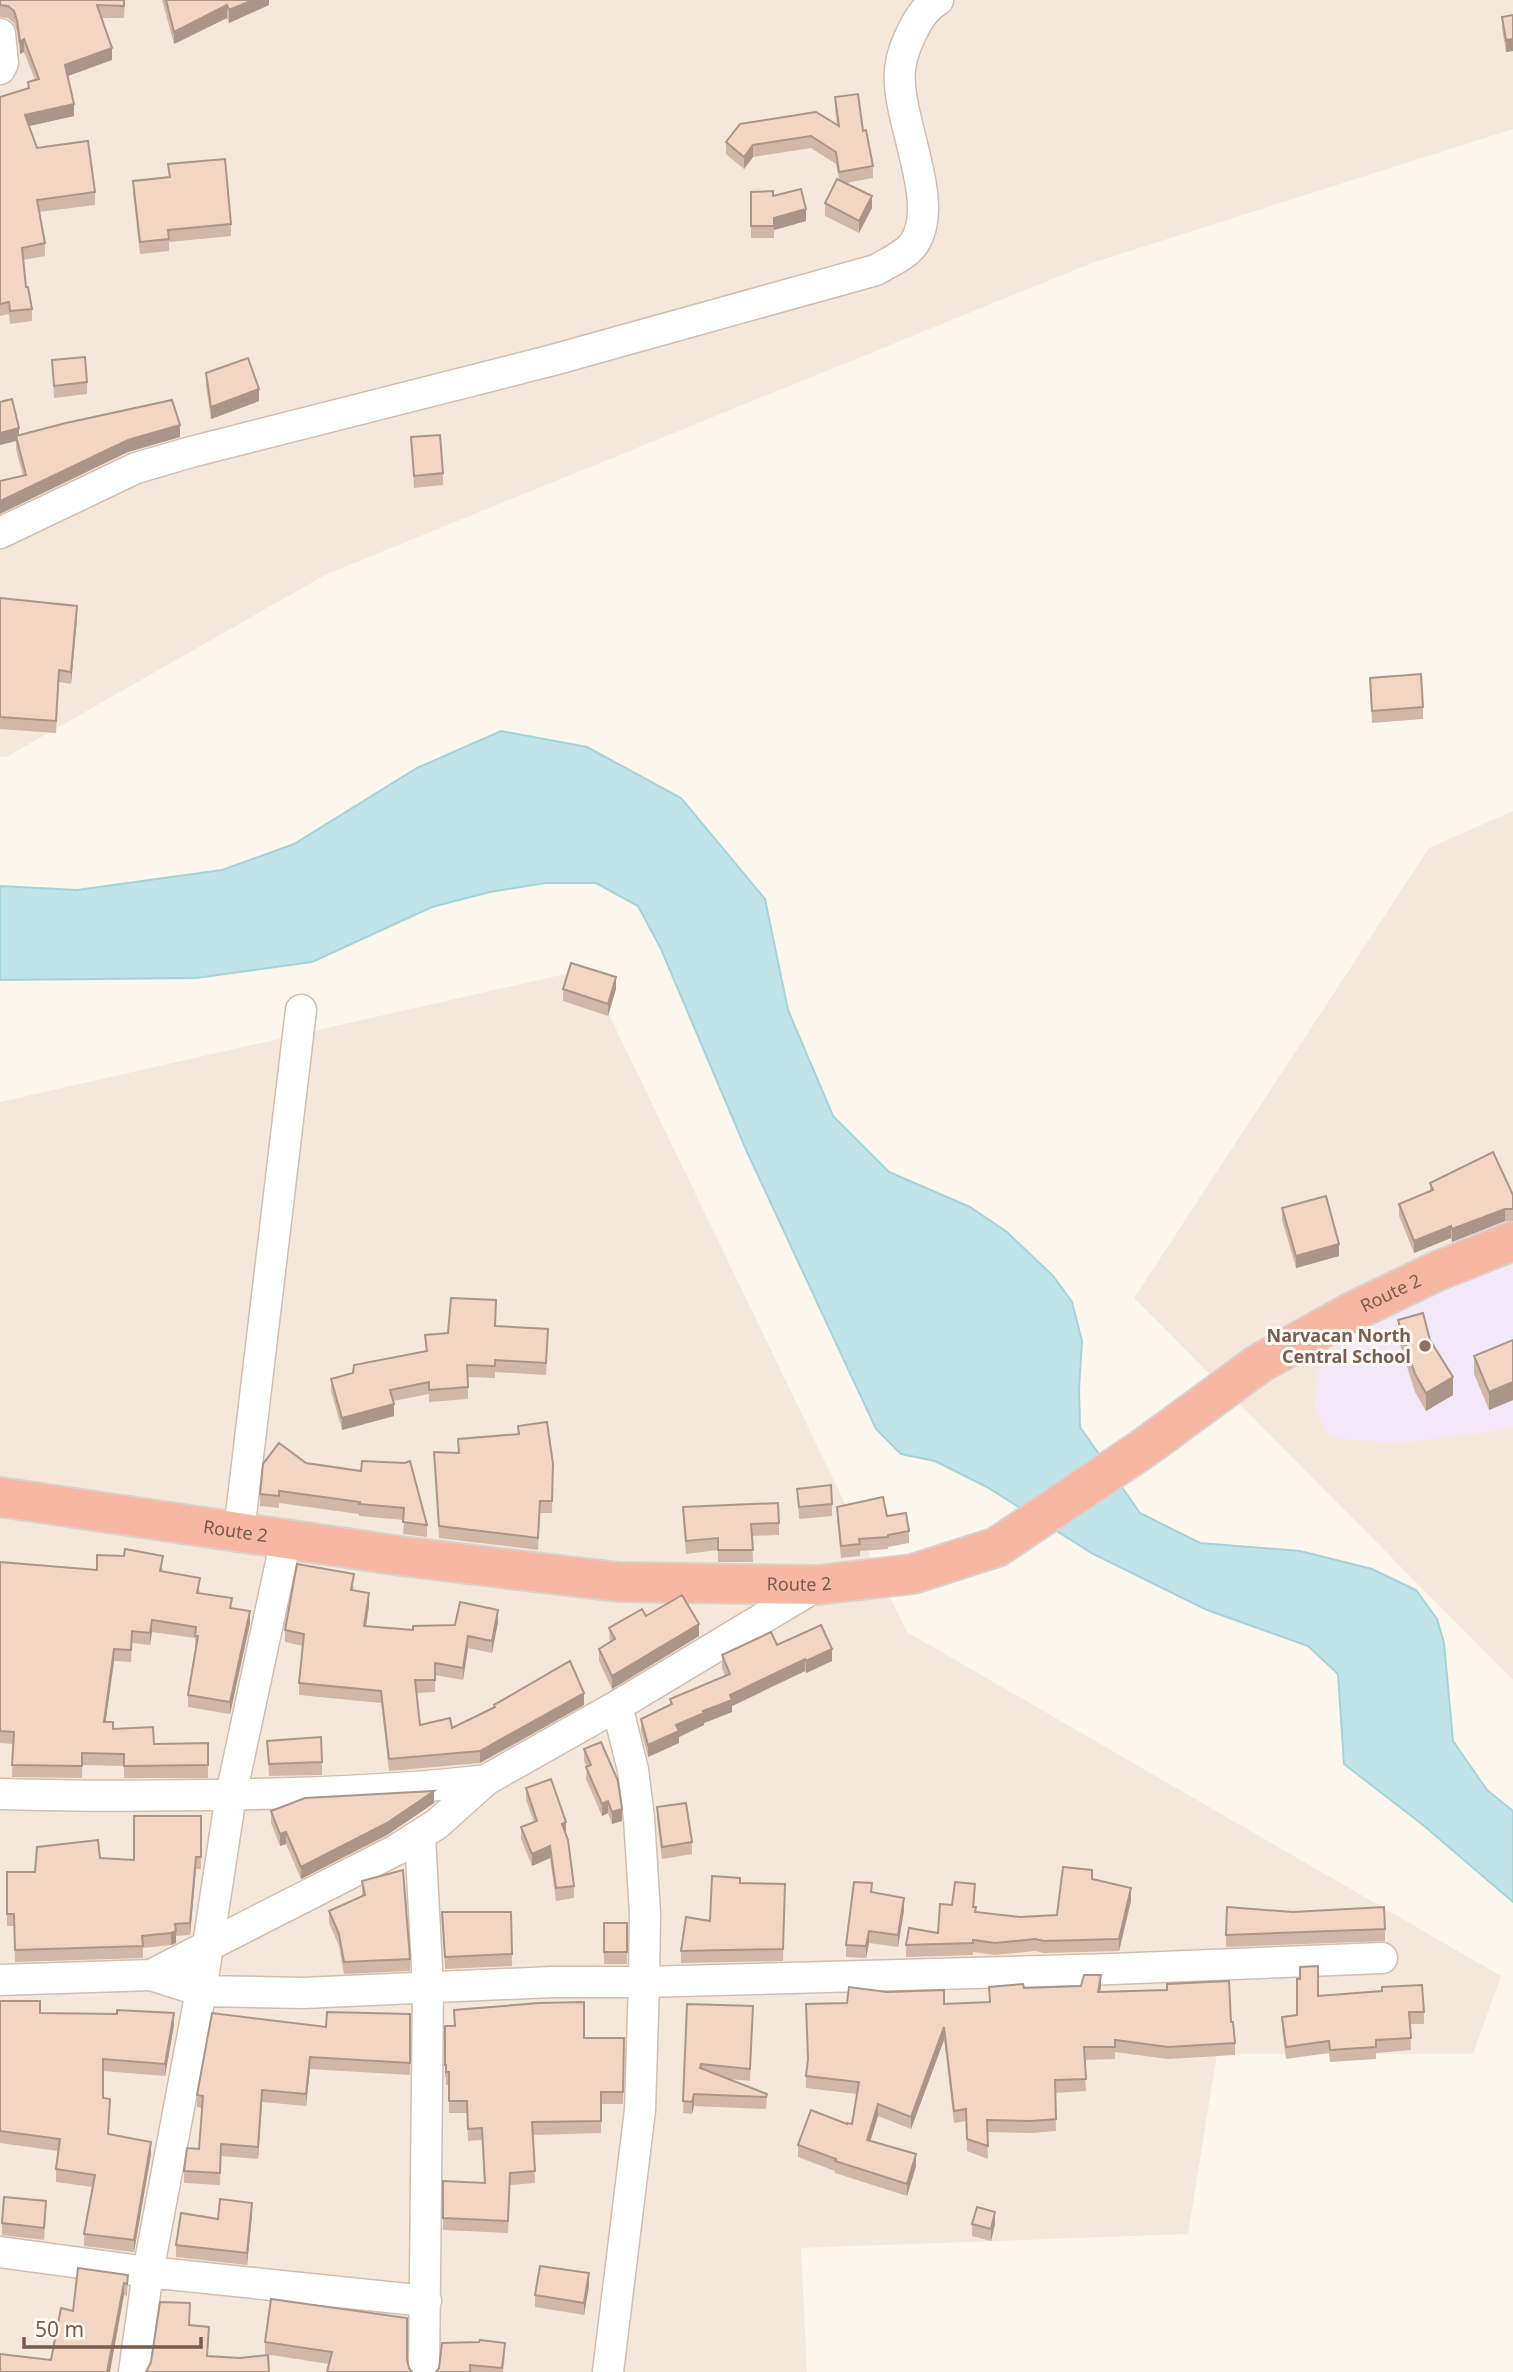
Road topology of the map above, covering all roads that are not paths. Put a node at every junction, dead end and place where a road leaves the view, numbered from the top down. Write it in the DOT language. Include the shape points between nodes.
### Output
graph roads {
  1 [pos="938,0"];
  2 [pos="0,34"];
  3 [pos="0,69"];
  4 [pos="0,533"];
  5 [pos="301,1010"];
  6 [pos="1513,1241"];
  7 [pos="0,1497"];
  8 [pos="239,1532"];
  9 [pos="286,1539"];
  10 [pos="818,1585"];
  11 [pos="617,1706"];
  12 [pos="486,1780"];
  13 [pos="0,1794"];
  14 [pos="231,1795"];
  15 [pos="420,1836"];
  16 [pos="209,1944"];
  17 [pos="1382,1958"];
  18 [pos="151,1975"];
  19 [pos="0,1980"];
  20 [pos="644,1982"];
  21 [pos="428,1987"];
  22 [pos="201,1991"];
  23 [pos="0,2252"];
  24 [pos="148,2272"];
  25 [pos="426,2301"];
  26 [pos="134,2372"];
  27 [pos="424,2372"];
  28 [pos="608,2372"];
  1 -- 4 [label="street" via="904,45 900,70 922,191 923,222 915,242 876,270 540,363 191,452 126,473"];
  2 -- 3 [label="street"];
  5 -- 8 [label="street"];
  6 -- 10 [label="highway, Route 2" via="1350,1312 1260,1363 997,1547 913,1574"];
  7 -- 8 [label="highway, Route 2"];
  8 -- 9 [label="highway, Route 2"];
  9 -- 10 [label="highway, Route 2" via="618,1582"];
  9 -- 14 [label="street"];
  10 -- 11 [label="street"];
  11 -- 12 [label="street"];
  11 -- 20 [label="street" via="639,1818"];
  12 -- 14 [label="street" via="422,1788"];
  12 -- 15 [label="street"];
  13 -- 14 [label="street"];
  14 -- 16 [label="street"];
  15 -- 16 [label="street"];
  15 -- 21 [label="street"];
  16 -- 18 [label="street"];
  16 -- 22 [label="street"];
  17 -- 20 [label="street"];
  18 -- 19 [label="street"];
  18 -- 22 [label="street"];
  20 -- 21 [label="street"];
  20 -- 28 [label="street" via="640,2110"];
  21 -- 22 [label="street" via="303,1993"];
  21 -- 25 [label="street"];
  22 -- 24 [label="street"];
  23 -- 24 [label="street"];
  24 -- 25 [label="street"];
  24 -- 26 [label="street"];
  25 -- 27 [label="street"];
}
